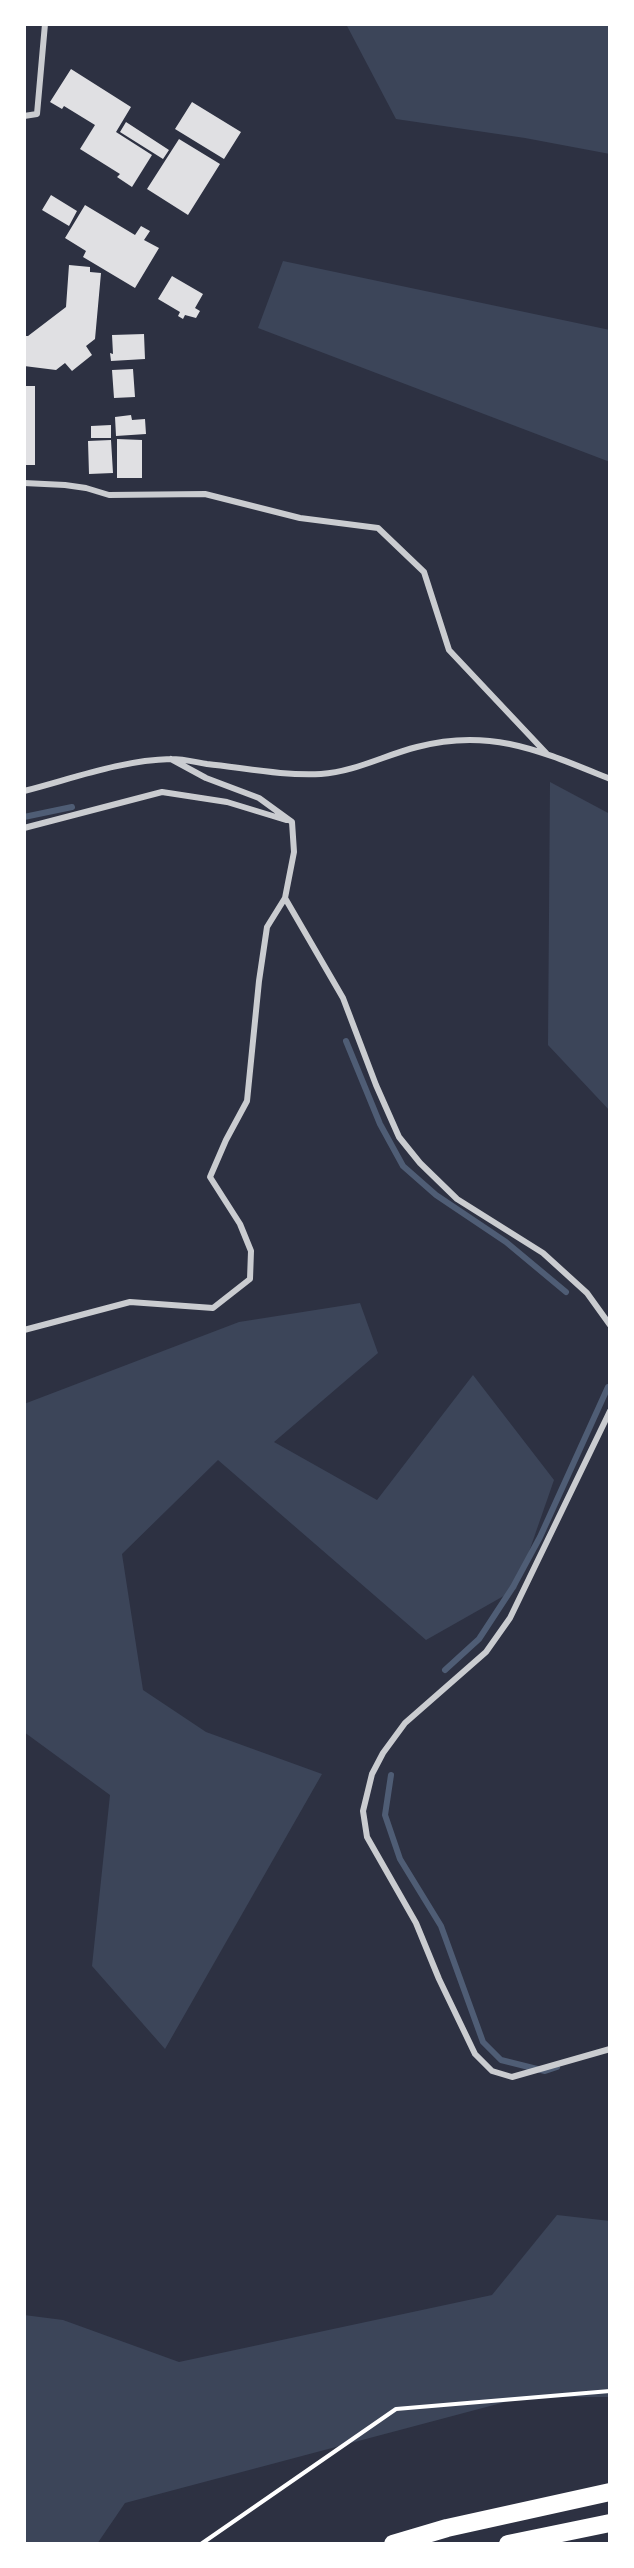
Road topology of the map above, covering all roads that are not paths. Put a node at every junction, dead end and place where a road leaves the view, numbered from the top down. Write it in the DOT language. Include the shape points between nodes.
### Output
graph roads {
  1 [pos="45,24"];
  2 [pos="24,116"];
  3 [pos="24,483"];
  4 [pos="547,754"];
  5 [pos="171,759"];
  6 [pos="610,780"];
  7 [pos="24,791"];
  8 [pos="292,822"];
  9 [pos="24,828"];
  10 [pos="285,898"];
  11 [pos="610,1324"];
  12 [pos="24,1330"];
  13 [pos="610,1412"];
  14 [pos="610,2049"];
  15 [pos="610,2492"];
  16 [pos="610,2523"];
  17 [pos="393,2544"];
  18 [pos="508,2544"];
  1 -- 2 [label="street" via="37,114"];
  3 -- 4 [label="street" via="65,484 109,495 205,494 300,518 378,528 424,572 449,650"];
  4 -- 5 [label="street" via="514,743 479,738 439,742 322,774 281,773"];
  4 -- 6 [label="street"];
  5 -- 7 [label="street" via="121,766"];
  5 -- 8 [label="street" via="206,778 259,798"];
  8 -- 9 [label="street" via="227,802 162,792"];
  8 -- 10 [label="street" via="294,852"];
  10 -- 11 [label="street" via="343,998 399,1137 457,1199 543,1253 587,1293"];
  10 -- 12 [label="street" via="267,927 247,1101 210,1177 240,1224 251,1251 250,1279 213,1308 130,1302"];
  13 -- 14 [label="street" via="510,1618 486,1652 405,1723 372,1774 363,1811 367,1837 416,1923 475,2054 492,2071 512,2077"];
  15 -- 17 [label="highway"];
  16 -- 18 [label="highway"];
}
